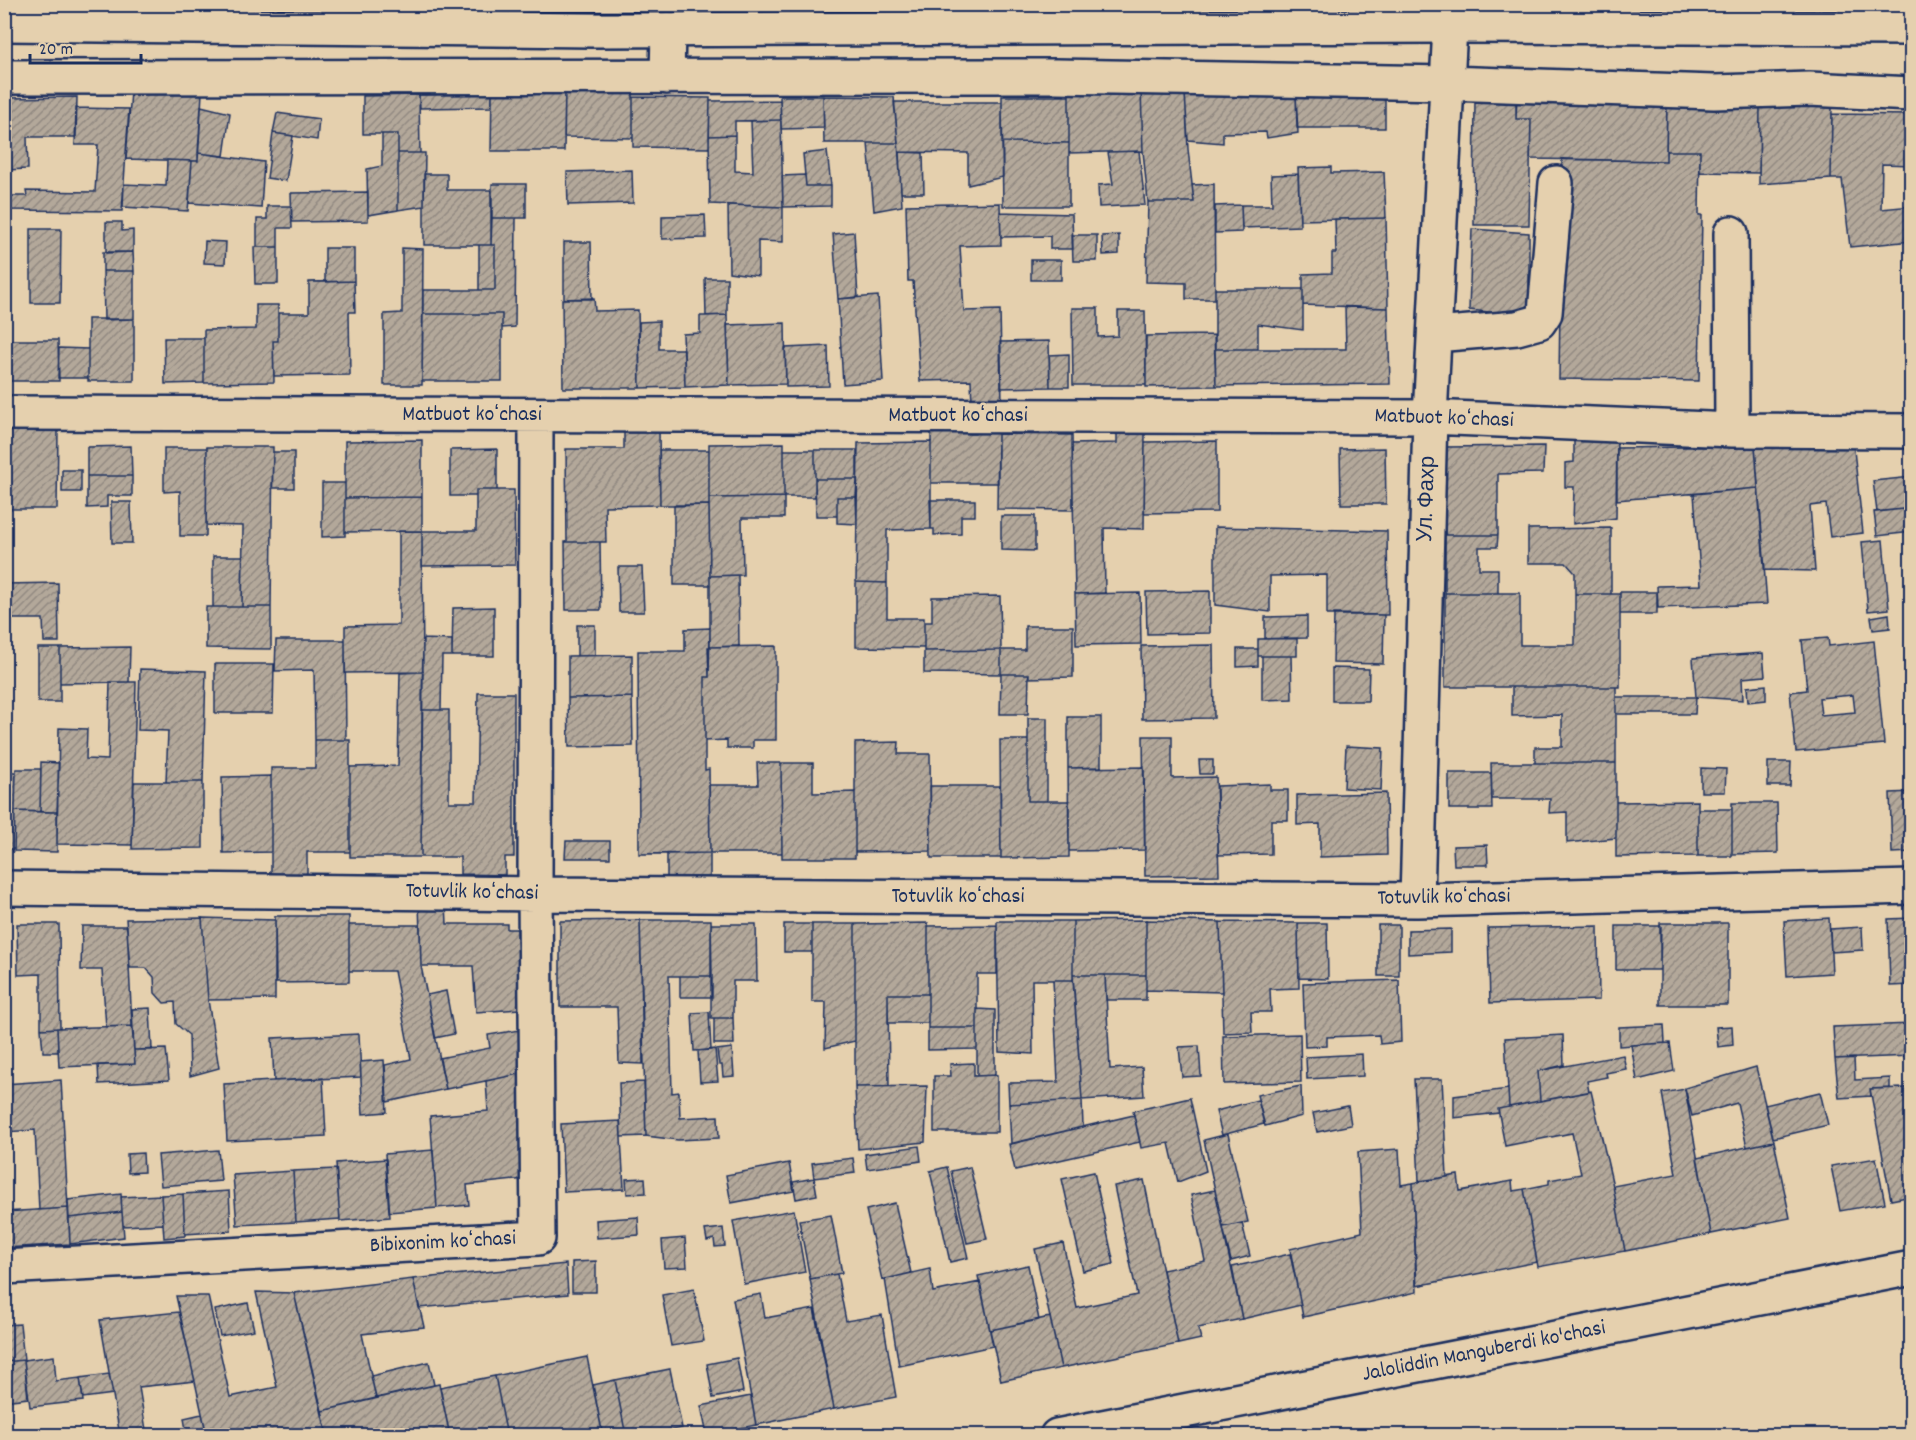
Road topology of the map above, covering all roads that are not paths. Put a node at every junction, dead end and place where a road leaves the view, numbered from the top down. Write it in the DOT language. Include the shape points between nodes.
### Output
graph roads {
  1 [pos="4,24"];
  2 [pos="1450,26"];
  3 [pos="1911,28"];
  4 [pos="668,30"];
  5 [pos="4,77"];
  6 [pos="667,77"];
  7 [pos="1447,83"];
  8 [pos="1911,94"];
  9 [pos="1556,183"];
  10 [pos="1731,233"];
  11 [pos="1435,335"];
  12 [pos="4,413"];
  13 [pos="536,415"];
  14 [pos="1430,417"];
  15 [pos="1732,430"];
  16 [pos="1911,431"];
  17 [pos="1911,887"];
  18 [pos="4,888"];
  19 [pos="535,894"];
  20 [pos="1417,900"];
  21 [pos="4,1267"];
  22 [pos="1911,1268"];
  23 [pos="1057,1436"];
  1 -- 4 [label="street"];
  2 -- 3 [label="street"];
  2 -- 4 [label="street"];
  2 -- 7 [label="street, Ул. Фахр"];
  4 -- 6 [label="street"];
  5 -- 6 [label="street"];
  6 -- 7 [label="street" via="1056,76"];
  7 -- 8 [label="street" via="1714,92 1809,88"];
  7 -- 11 [label="street, Ул. Фахр"];
  9 -- 11 [label="street" via="1545,313 1539,322 1517,328"];
  10 -- 15 [label="street"];
  11 -- 14 [label="street, Ул. Фахр"];
  12 -- 13 [label="street, Matbuot koʻchasi"];
  13 -- 14 [label="street, Matbuot koʻchasi"];
  13 -- 19 [label="street"];
  14 -- 15 [label="street, Matbuot koʻchasi"];
  14 -- 20 [label="street, Ул. Фахр"];
  15 -- 16 [label="street, Matbuot koʻchasi"];
  17 -- 20 [label="street, Totuvlik koʻchasi"];
  18 -- 19 [label="street, Totuvlik koʻchasi"];
  19 -- 20 [label="street, Totuvlik koʻchasi"];
  19 -- 21 [label="street, Bibixonim koʻchasi" via="538,1238"];
  22 -- 23 [label="street, Jaloliddin Manguberdi ko'chasi"];
}
